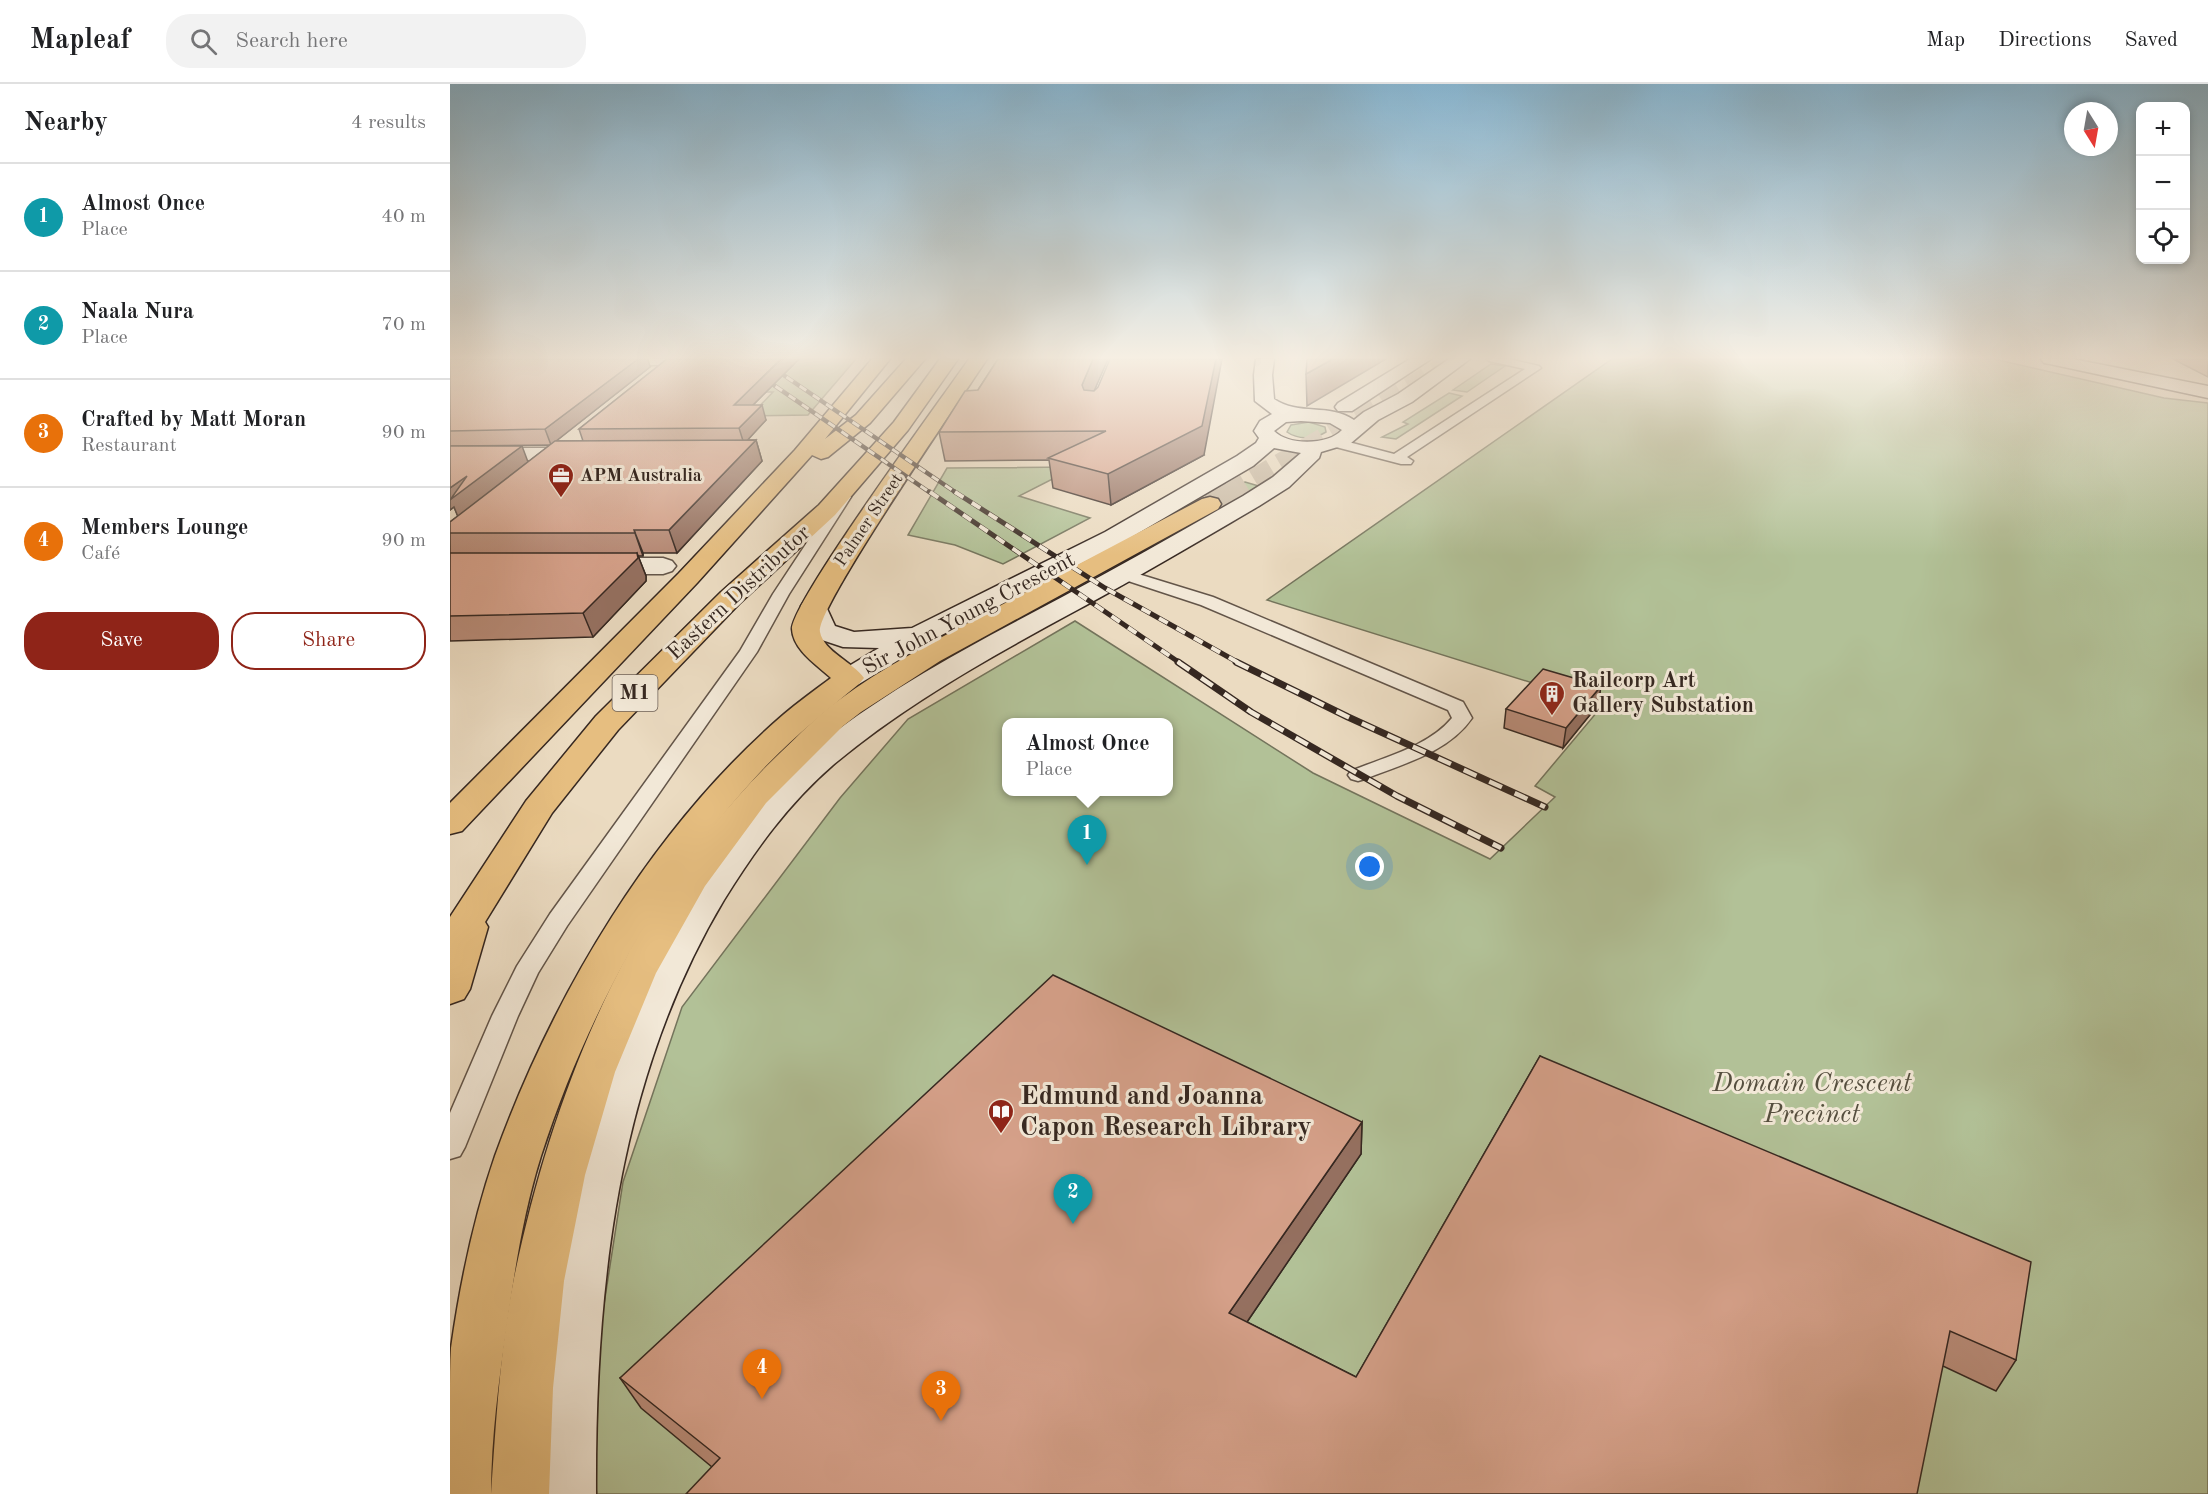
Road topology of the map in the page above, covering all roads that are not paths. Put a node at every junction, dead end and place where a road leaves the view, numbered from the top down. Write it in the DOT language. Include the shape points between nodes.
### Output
graph roads {
  1 [pos="1258,424"];
  2 [pos="825,425"];
  3 [pos="855,425"];
  4 [pos="902,425"];
  5 [pos="933,425"];
  6 [pos="1259,425"];
  7 [pos="1259,425"];
  8 [pos="1269,425"];
  9 [pos="1348,425"];
  10 [pos="1359,425"];
  11 [pos="1452,425"];
  12 [pos="583,433"];
  13 [pos="1335,442"];
  14 [pos="450,454"];
  15 [pos="556,454"];
  16 [pos="598,454"];
  17 [pos="530,475"];
  18 [pos="783,475"];
  19 [pos="855,479"];
  20 [pos="1182,498"];
  21 [pos="1210,504"];
  22 [pos="570,566"];
  23 [pos="663,566"];
  24 [pos="1122,574"];
  25 [pos="814,606"];
  26 [pos="920,635"];
  27 [pos="849,678"];
  28 [pos="1358,775"];
  29 [pos="450,823"];
  30 [pos="476,905"];
  31 [pos="450,947"];
  32 [pos="450,989"];
  33 [pos="450,1147"];
  34 [pos="458,1483"];
  35 [pos="520,1494"];
  36 [pos="567,1494"];
  1 -- 20 [label="street, Sir John Young Crescent" via="1267,444"];
  2 -- 18 [label="main road, Eastern Distributor / M1"];
  3 -- 18 [label="main road" via="840,440"];
  4 -- 19 [label="main road, Eastern Distributor / M1"];
  5 -- 25 [label="main road, Palmer Street"];
  6 -- 13 [label="street" via="1295,446"];
  7 -- 8 [label="street" via="1264,431"];
  9 -- 13 [label="street" via="1352,429"];
  10 -- 13 [label="street"];
  11 -- 13 [label="lane" via="1407,456"];
  12 -- 15 [label="street"];
  13 -- 20 [label="street" via="1235,483"];
  13 -- 24 [label="street" via="1269,489"];
  14 -- 15 [label="street"];
  15 -- 16 [label="street"];
  15 -- 17 [label="street"];
  18 -- 29 [label="main road, Eastern Distributor / M1"];
  19 -- 30 [label="main road, Eastern Distributor / M1" via="607,723 538,808"];
  19 -- 33 [label="lane" via="748,652 558,920 526,972"];
  20 -- 26 [label="street, Sir John Young Crescent"];
  21 -- 35 [label="main road" via="920,660 856,702 763,785 702,864 633,979 598,1063 569,1151 535,1303 525,1386"];
  22 -- 23 [label="street"];
  24 -- 28 [label="lane" via="1207,601 1456,706 1462,718 1455,729"];
  24 -- 36 [label="street" via="958,665 870,722 789,788 709,891 651,1004 629,1062 598,1172 569,1383"];
  25 -- 26 [label="street" via="824,631 837,637 871,640"];
  25 -- 27 [label="main road, Palmer Street" via="805,626 807,636 821,655"];
  26 -- 27 [label="street, Sir John Young Crescent"];
  27 -- 34 [label="main road, Sir John Young Crescent" via="766,747 712,807 633,914 586,997 553,1065 504,1209 472,1379"];
  30 -- 31 [label="main road, Eastern Distributor / M1"];
  30 -- 32 [label="main road"];
}
